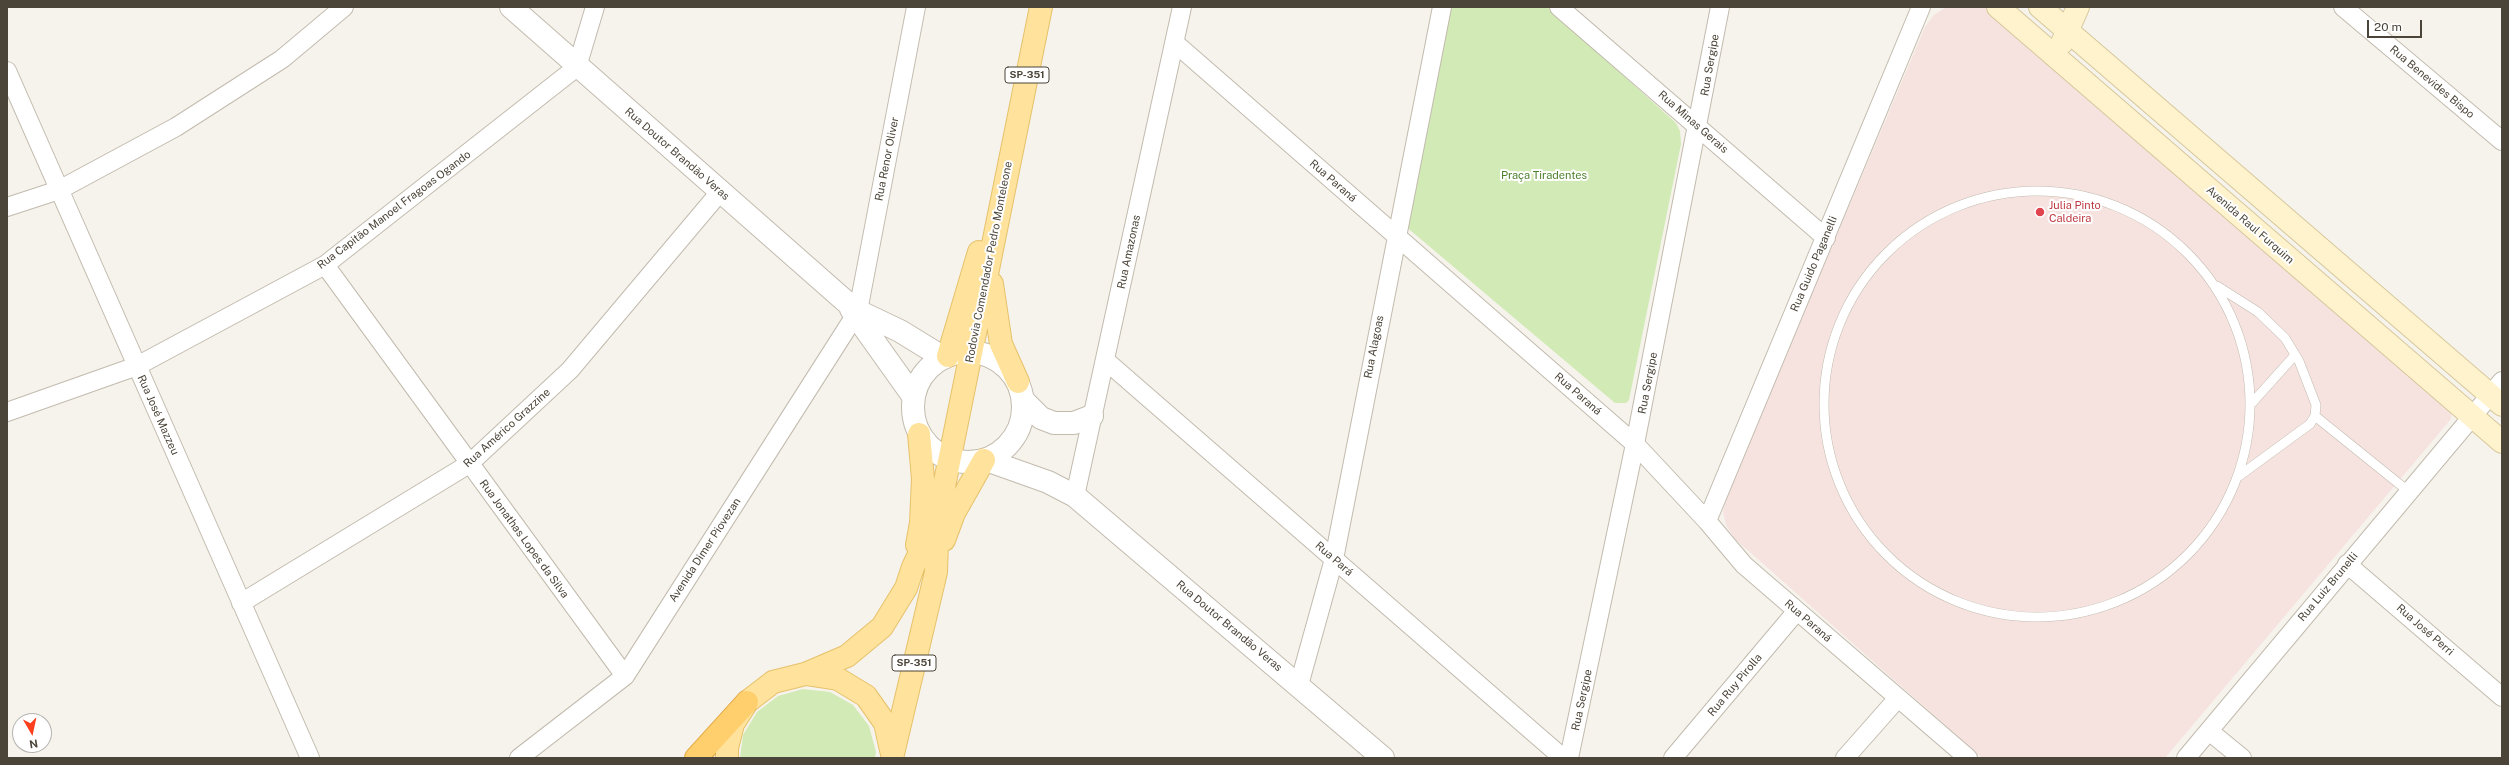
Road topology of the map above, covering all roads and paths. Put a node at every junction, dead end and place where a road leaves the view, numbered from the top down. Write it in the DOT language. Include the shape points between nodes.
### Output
graph roads {
  1 [pos="344,7"];
  2 [pos="511,7"];
  3 [pos="595,7"];
  4 [pos="916,7"];
  5 [pos="1042,7"];
  6 [pos="1182,7"];
  7 [pos="1442,7"];
  8 [pos="1559,7"];
  9 [pos="1720,7"];
  10 [pos="1921,7"];
  11 [pos="1998,7"];
  12 [pos="2030,7"];
  13 [pos="2040,7"];
  14 [pos="2078,7"];
  15 [pos="2343,7"];
  16 [pos="2021,28"];
  17 [pos="2068,31"];
  18 [pos="1175,43"];
  19 [pos="2056,58"];
  20 [pos="577,67"];
  21 [pos="7,71"];
  22 [pos="1699,126"];
  23 [pos="2502,141"];
  24 [pos="1013,144"];
  25 [pos="59,190"];
  26 [pos="720,192"];
  27 [pos="7,207"];
  28 [pos="1396,236"];
  29 [pos="1826,238"];
  30 [pos="993,248"];
  31 [pos="325,265"];
  32 [pos="2216,285"];
  33 [pos="2367,289"];
  34 [pos="852,309"];
  35 [pos="2348,309"];
  36 [pos="2402,319"];
  37 [pos="2384,340"];
  38 [pos="971,352"];
  39 [pos="2295,355"];
  40 [pos="946,357"];
  41 [pos="1105,360"];
  42 [pos="137,366"];
  43 [pos="1020,391"];
  44 [pos="2498,394"];
  45 [pos="913,396"];
  46 [pos="2252,403"];
  47 [pos="7,412"];
  48 [pos="1092,416"];
  49 [pos="2315,416"];
  50 [pos="2472,416"];
  51 [pos="919,434"];
  52 [pos="2502,442"];
  53 [pos="1636,444"];
  54 [pos="949,459"];
  55 [pos="985,460"];
  56 [pos="469,464"];
  57 [pos="2239,476"];
  58 [pos="2408,492"];
  59 [pos="1075,496"];
  60 [pos="938,516"];
  61 [pos="1707,522"];
  62 [pos="1334,559"];
  63 [pos="2347,564"];
  64 [pos="913,566"];
  65 [pos="936,572"];
  66 [pos="241,603"];
  67 [pos="1796,612"];
  68 [pos="805,674"];
  69 [pos="625,676"];
  70 [pos="1299,685"];
  71 [pos="2502,697"];
  72 [pos="1898,698"];
  73 [pos="747,702"];
  74 [pos="2209,731"];
  75 [pos="892,756"];
  76 [pos="310,758"];
  77 [pos="519,758"];
  78 [pos="696,758"];
  79 [pos="727,758"];
  80 [pos="1383,758"];
  81 [pos="1563,758"];
  82 [pos="1569,758"];
  83 [pos="1673,758"];
  84 [pos="1845,758"];
  85 [pos="1968,758"];
  86 [pos="2186,758"];
  87 [pos="2242,758"];
  1 -- 25 [label="street" via="282,59 262,72 176,127"];
  2 -- 20 [label="street, Rua Doutor Brandão Veras"];
  3 -- 20 [label="street"];
  4 -- 34 [label="street, Rua Renor Oliver"];
  5 -- 24 [label="main road, Rodovia Comendador Pedro Monteleone / SP-351"];
  6 -- 18 [label="street, Rua Amazonas"];
  7 -- 28 [label="street, Rua Alagoas"];
  8 -- 22 [label="street, Rua Minas Gerais"];
  9 -- 22 [label="street, Rua Sergipe"];
  10 -- 29 [label="street, Rua Guido Paganelli"];
  11 -- 16 [label="main road, Avenida Raul Furquim"];
  12 -- 16 [label="main road"];
  13 -- 17 [label="main road"];
  14 -- 17 [label="main road"];
  15 -- 23 [label="street, Rua Benevides Bispo"];
  16 -- 19 [label="main road, Avenida Raul Furquim"];
  17 -- 19 [label="main road"];
  17 -- 33 [label="main road"];
  18 -- 28 [label="street, Rua Paraná"];
  18 -- 41 [label="street, Rua Amazonas"];
  19 -- 35 [label="main road, Avenida Raul Furquim"];
  20 -- 26 [label="street, Rua Doutor Brandão Veras"];
  20 -- 31 [label="street, Rua Capitão Manoel Fragoas Ogando"];
  21 -- 25 [label="street, Rua José Mazzeu"];
  22 -- 29 [label="street, Rua Minas Gerais"];
  22 -- 53 [label="street, Rua Sergipe"];
  24 -- 30 [label="main road, Rodovia Comendador Pedro Monteleone / SP-351"];
  24 -- 40 [label="main road"];
  25 -- 27 [label="street"];
  25 -- 42 [label="street, Rua José Mazzeu"];
  26 -- 34 [label="street, Rua Doutor Brandão Veras"];
  26 -- 56 [label="street, Rua Américo Grazzine" via="570,370"];
  28 -- 53 [label="street, Rua Paraná"];
  28 -- 62 [label="street, Rua Alagoas"];
  29 -- 61 [label="street, Rua Guido Paganelli"];
  30 -- 38 [label="main road, Rodovia Comendador Pedro Monteleone / SP-351"];
  30 -- 43 [label="main road" via="992,280 996,322 1001,344"];
  31 -- 42 [label="street, Rua Capitão Manoel Fragoas Ogando"];
  31 -- 56 [label="street, Rua Jonathas Lopes da Silva"];
  32 -- 39 [label="lane" via="2258,312 2285,338"];
  32 -- 46 [label="lane" via="2238,329 2251,378"];
  32 -- 57 [label="lane" via="2143,218 2097,198 2019,192 1950,208 1907,233 1871,268 1843,309 1822,381 1822,431 1841,487 1889,561 1930,591 2025,618 2075,615 2123,601 2166,575 2230,499"];
  33 -- 35 [label="main road"];
  33 -- 36 [label="main road"];
  34 -- 40 [label="street" via="900,331"];
  34 -- 45 [label="street, Rua Doutor Brandão Veras"];
  34 -- 69 [label="street, Avenida Dimer Piovezan"];
  35 -- 37 [label="main road, Avenida Raul Furquim"];
  36 -- 37 [label="main road"];
  36 -- 44 [label="main road"];
  37 -- 50 [label="main road, Avenida Raul Furquim"];
  38 -- 40 [label="street"];
  38 -- 43 [label="street" via="990,356 1006,367"];
  38 -- 54 [label="main road, Rodovia Comendador Pedro Monteleone / SP-351"];
  39 -- 46 [label="lane"];
  39 -- 49 [label="lane" via="2316,404"];
  40 -- 45 [label="street" via="932,365 920,379"];
  41 -- 48 [label="street, Rua Amazonas"];
  41 -- 62 [label="street, Rua Pará"];
  42 -- 47 [label="street, Rua Capitão Manoel Fragoas Ogando"];
  42 -- 66 [label="street, Rua José Mazzeu"];
  43 -- 48 [label="street" via="1041,418 1054,423 1074,423"];
  43 -- 55 [label="street" via="1022,419 1015,436 1003,451"];
  44 -- 50 [label="street, Rua Luiz Brunelli"];
  45 -- 51 [label="street" via="913,416"];
  46 -- 57 [label="lane" via="2246,452"];
  48 -- 59 [label="street, Rua Amazonas"];
  49 -- 57 [label="lane" via="2294,437"];
  49 -- 58 [label="lane"];
  50 -- 52 [label="main road, Avenida Raul Furquim"];
  50 -- 58 [label="street, Rua Luiz Brunelli"];
  51 -- 54 [label="street" via="937,454"];
  51 -- 64 [label="main road" via="924,479 921,523"];
  53 -- 61 [label="street, Rua Paraná"];
  53 -- 82 [label="street, Rua Sergipe"];
  54 -- 55 [label="street" via="967,463"];
  54 -- 60 [label="main road, Rodovia Comendador Pedro Monteleone / SP-351"];
  55 -- 59 [label="street, Rua Doutor Brandão Veras" via="1048,482"];
  55 -- 65 [label="main road" via="954,513 943,542"];
  56 -- 66 [label="street, Rua Américo Grazzine"];
  56 -- 69 [label="street, Rua Jonathas Lopes da Silva"];
  58 -- 63 [label="street, Rua Luiz Brunelli"];
  59 -- 70 [label="street, Rua Doutor Brandão Veras"];
  60 -- 64 [label="main road, Rodovia Comendador Pedro Monteleone / SP-351"];
  60 -- 65 [label="main road, Rodovia Comendador Pedro Monteleone / SP-351"];
  61 -- 67 [label="street, Rua Paraná" via="1744,565"];
  62 -- 70 [label="street, Rua Alagoas"];
  62 -- 81 [label="street, Rua Pará"];
  63 -- 71 [label="street, Rua José Perri"];
  63 -- 74 [label="street, Rua Luiz Brunelli"];
  64 -- 68 [label="main road, Rodovia Comendador Pedro Monteleone / SP-351" via="906,588 882,626 847,656"];
  65 -- 75 [label="main road, Rodovia Comendador Pedro Monteleone / SP-351"];
  66 -- 76 [label="street, Rua José Mazzeu"];
  67 -- 72 [label="street, Rua Paraná"];
  67 -- 83 [label="street, Rua Ruy Pirolla"];
  68 -- 73 [label="main road, Rodovia Comendador Pedro Monteleone / SP-351" via="773,682"];
  68 -- 75 [label="main road, SP-351" via="838,679 866,696 886,723"];
  69 -- 77 [label="street, Avenida Dimer Piovezan"];
  70 -- 80 [label="street, Rua Doutor Brandão Veras"];
  72 -- 84 [label="street"];
  72 -- 85 [label="street, Rua Paraná"];
  73 -- 78 [label="highway"];
  73 -- 79 [label="main road, SP-351" via="734,724 727,748"];
  74 -- 86 [label="street, Rua Luiz Brunelli"];
  74 -- 87 [label="street"];
}
